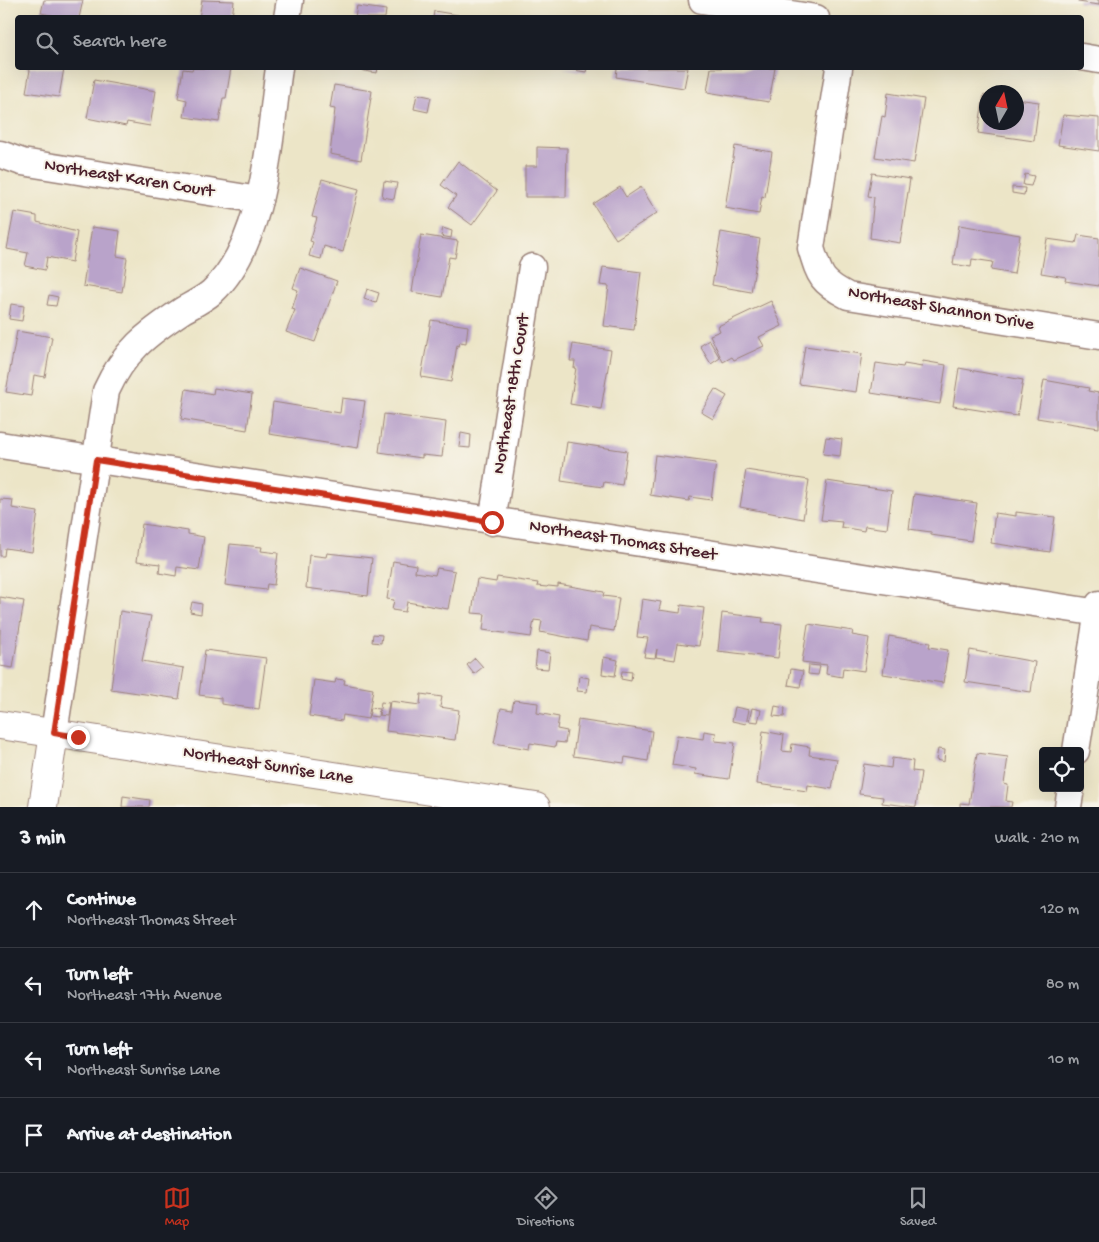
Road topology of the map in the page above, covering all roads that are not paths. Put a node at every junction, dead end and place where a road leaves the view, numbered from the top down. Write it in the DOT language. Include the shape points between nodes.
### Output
graph roads {
  1 [pos="290,0"];
  2 [pos="702,0"];
  3 [pos="288,15"];
  4 [pos="797,15"];
  5 [pos="1084,57"];
  6 [pos="1099,60"];
  7 [pos="280,70"];
  8 [pos="839,70"];
  9 [pos="0,154"];
  10 [pos="259,200"];
  11 [pos="532,267"];
  12 [pos="1099,336"];
  13 [pos="0,445"];
  14 [pos="96,460"];
  15 [pos="492,522"];
  16 [pos="1099,610"];
  17 [pos="0,725"];
  18 [pos="54,733"];
  19 [pos="1077,747"];
  20 [pos="1070,792"];
  21 [pos="43,807"];
  22 [pos="536,807"];
  23 [pos="1068,807"];
  1 -- 3 [label="street"];
  2 -- 4 [label="street"];
  5 -- 6 [label="street"];
  7 -- 10 [label="street"];
  8 -- 12 [label="street, Northeast Shannon Drive" via="811,248 820,275 848,296"];
  9 -- 10 [label="street, Northeast Karen Court" via="22,162"];
  10 -- 14 [label="street" via="242,250 228,273 211,292 143,337 125,356 106,391"];
  11 -- 15 [label="street, Northeast 18th Court"];
  13 -- 14 [label="street, Northeast Thomas Street"];
  14 -- 15 [label="street, Northeast Thomas Street"];
  14 -- 18 [label="street"];
  15 -- 16 [label="street, Northeast Thomas Street"];
  16 -- 19 [label="street"];
  17 -- 18 [label="street, Northeast Sunrise Lane"];
  18 -- 21 [label="street"];
  18 -- 22 [label="street, Northeast Sunrise Lane"];
  20 -- 23 [label="street"];
}
